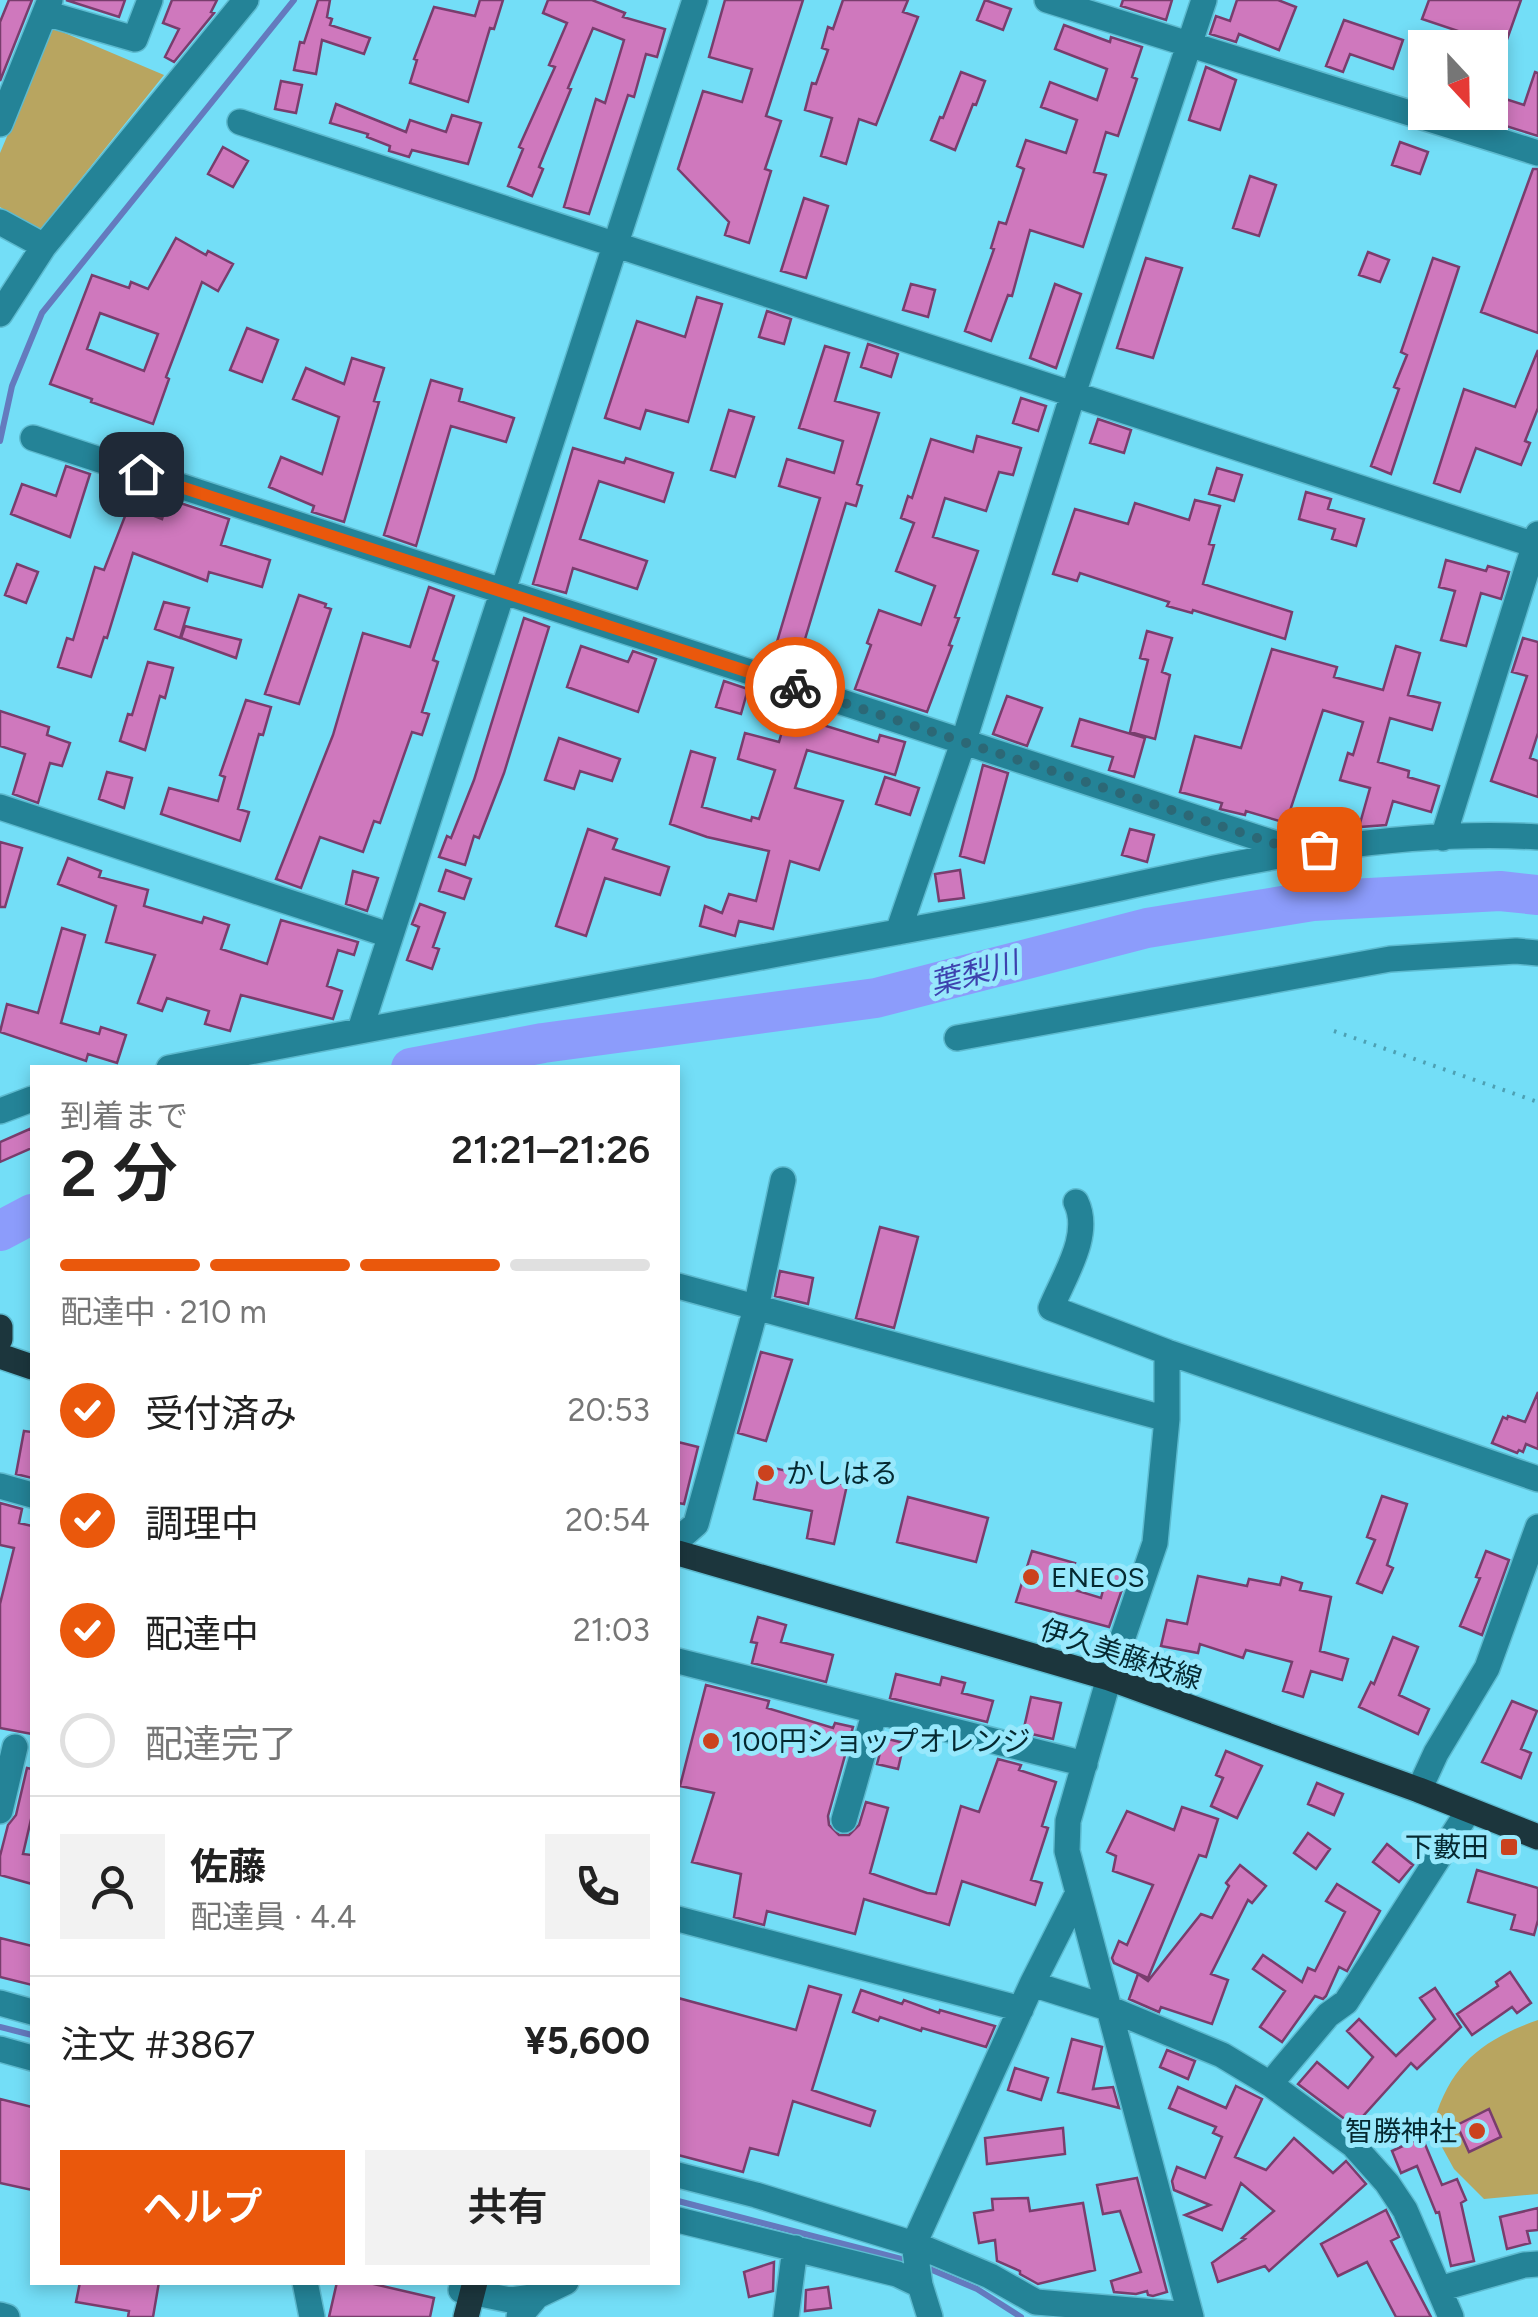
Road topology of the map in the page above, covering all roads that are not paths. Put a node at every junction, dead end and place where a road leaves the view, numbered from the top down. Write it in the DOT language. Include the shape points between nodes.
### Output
graph roads {
  1 [pos="150,0"];
  2 [pos="246,0"];
  3 [pos="694,0"];
  4 [pos="1047,0"];
  5 [pos="1204,0"];
  6 [pos="48,7"];
  7 [pos="1190,44"];
  8 [pos="240,122"];
  9 [pos="0,124"];
  10 [pos="1538,153"];
  11 [pos="0,222"];
  12 [pos="614,245"];
  13 [pos="44,246"];
  14 [pos="0,314"];
  15 [pos="1073,394"];
  16 [pos="33,438"];
  17 [pos="1537,542"];
  18 [pos="501,592"];
  19 [pos="964,740"];
  20 [pos="0,807"];
  21 [pos="1538,837"];
  22 [pos="1443,838"];
  23 [pos="1297,851"];
  24 [pos="898,932"];
  25 [pos="388,935"];
  26 [pos="1538,953"];
  27 [pos="360,1030"];
  28 [pos="957,1038"];
  29 [pos="184,1065"];
  30 [pos="30,1100"];
  31 [pos="0,1111"];
  32 [pos="783,1180"];
  33 [pos="1076,1202"];
  34 [pos="680,1287"];
  35 [pos="756,1308"];
  36 [pos="0,1327"];
  37 [pos="0,1339"];
  38 [pos="1167,1352"];
  39 [pos="0,1356"];
  40 [pos="30,1370"];
  41 [pos="1167,1419"];
  42 [pos="1538,1479"];
  43 [pos="0,1486"];
  44 [pos="30,1494"];
  45 [pos="1538,1527"];
  46 [pos="680,1538"];
  47 [pos="680,1554"];
  48 [pos="680,1662"];
  49 [pos="1109,1678"];
  50 [pos="876,1711"];
  51 [pos="16,1748"];
  52 [pos="1085,1764"];
  53 [pos="1419,1790"];
  54 [pos="1470,1810"];
  55 [pos="0,1811"];
  56 [pos="844,1820"];
  57 [pos="1538,1837"];
  58 [pos="1078,1894"];
  59 [pos="680,1920"];
  60 [pos="1032,1984"];
  61 [pos="0,2004"];
  62 [pos="1022,2008"];
  63 [pos="1108,2008"];
  64 [pos="30,2012"];
  65 [pos="0,2050"];
  66 [pos="30,2058"];
  67 [pos="1270,2084"];
  68 [pos="680,2176"];
  69 [pos="756,2195"];
  70 [pos="683,2225"];
  71 [pos="914,2244"];
  72 [pos="794,2248"];
  73 [pos="1538,2264"];
  74 [pos="306,2285"];
  75 [pos="560,2285"];
  76 [pos="920,2286"];
  77 [pos="1439,2288"];
  78 [pos="468,2293"];
  79 [pos="537,2296"];
  80 [pos="1190,2316"];
  81 [pos="312,2317"];
  82 [pos="454,2317"];
  83 [pos="519,2317"];
  84 [pos="786,2317"];
  85 [pos="930,2317"];
  86 [pos="1452,2317"];
  1 -- 6 [label="street" via="136,39"];
  2 -- 13 [label="street"];
  3 -- 12 [label="street"];
  4 -- 7 [label="street"];
  5 -- 7 [label="street"];
  6 -- 9 [label="street"];
  7 -- 10 [label="street"];
  7 -- 15 [label="street"];
  8 -- 12 [label="street"];
  11 -- 13 [label="street"];
  12 -- 15 [label="street"];
  12 -- 18 [label="street"];
  13 -- 14 [label="street"];
  15 -- 17 [label="street"];
  15 -- 19 [label="street"];
  16 -- 18 [label="street"];
  17 -- 22 [label="street"];
  18 -- 19 [label="street"];
  18 -- 25 [label="street"];
  19 -- 23 [label="street"];
  19 -- 24 [label="street"];
  20 -- 25 [label="street"];
  21 -- 22 [label="street"];
  22 -- 23 [label="street"];
  23 -- 24 [label="street"];
  24 -- 27 [label="street"];
  25 -- 27 [label="street"];
  26 -- 28 [label="street" via="1390,959"];
  27 -- 29 [label="street"];
  30 -- 31 [label="street"];
  32 -- 35 [label="street"];
  33 -- 38 [label="street" via="1083,1216 1080,1236 1051,1308"];
  34 -- 35 [label="street"];
  35 -- 41 [label="street"];
  35 -- 46 [label="street" via="696,1524"];
  36 -- 37 [label="main road"];
  38 -- 41 [label="street"];
  38 -- 42 [label="street"];
  39 -- 40 [label="main road"];
  41 -- 49 [label="street" via="1154,1543"];
  43 -- 44 [label="street"];
  45 -- 53 [label="street" via="1487,1668"];
  47 -- 49 [label="main road, 伊久美藤枝線"];
  48 -- 50 [label="street"];
  49 -- 52 [label="street"];
  49 -- 53 [label="main road, 伊久美藤枝線"];
  50 -- 52 [label="street"];
  50 -- 56 [label="street"];
  51 -- 55 [label="street"];
  52 -- 58 [label="street" via="1068,1821 1067,1851"];
  53 -- 54 [label="main road, 伊久美藤枝線"];
  54 -- 57 [label="main road, 伊久美藤枝線"];
  54 -- 67 [label="street" via="1346,2002 1328,2014"];
  58 -- 60 [label="street"];
  58 -- 63 [label="street"];
  59 -- 62 [label="street"];
  60 -- 62 [label="street"];
  60 -- 63 [label="street"];
  61 -- 64 [label="street"];
  62 -- 71 [label="street"];
  63 -- 67 [label="street" via="1222,2055"];
  63 -- 80 [label="street"];
  65 -- 66 [label="street"];
  67 -- 77 [label="street" via="1353,2145 1387,2183"];
  68 -- 69 [label="street"];
  69 -- 70 [label="street"];
  69 -- 71 [label="street"];
  70 -- 72 [label="street"];
  71 -- 76 [label="street"];
  71 -- 80 [label="street" via="1036,2302"];
  72 -- 76 [label="street"];
  72 -- 84 [label="street"];
  73 -- 77 [label="street"];
  74 -- 81 [label="street"];
  75 -- 79 [label="street"];
  76 -- 85 [label="street"];
  77 -- 86 [label="street"];
  78 -- 79 [label="street" via="510,2300"];
  78 -- 82 [label="main road"];
  79 -- 83 [label="street"];
}
